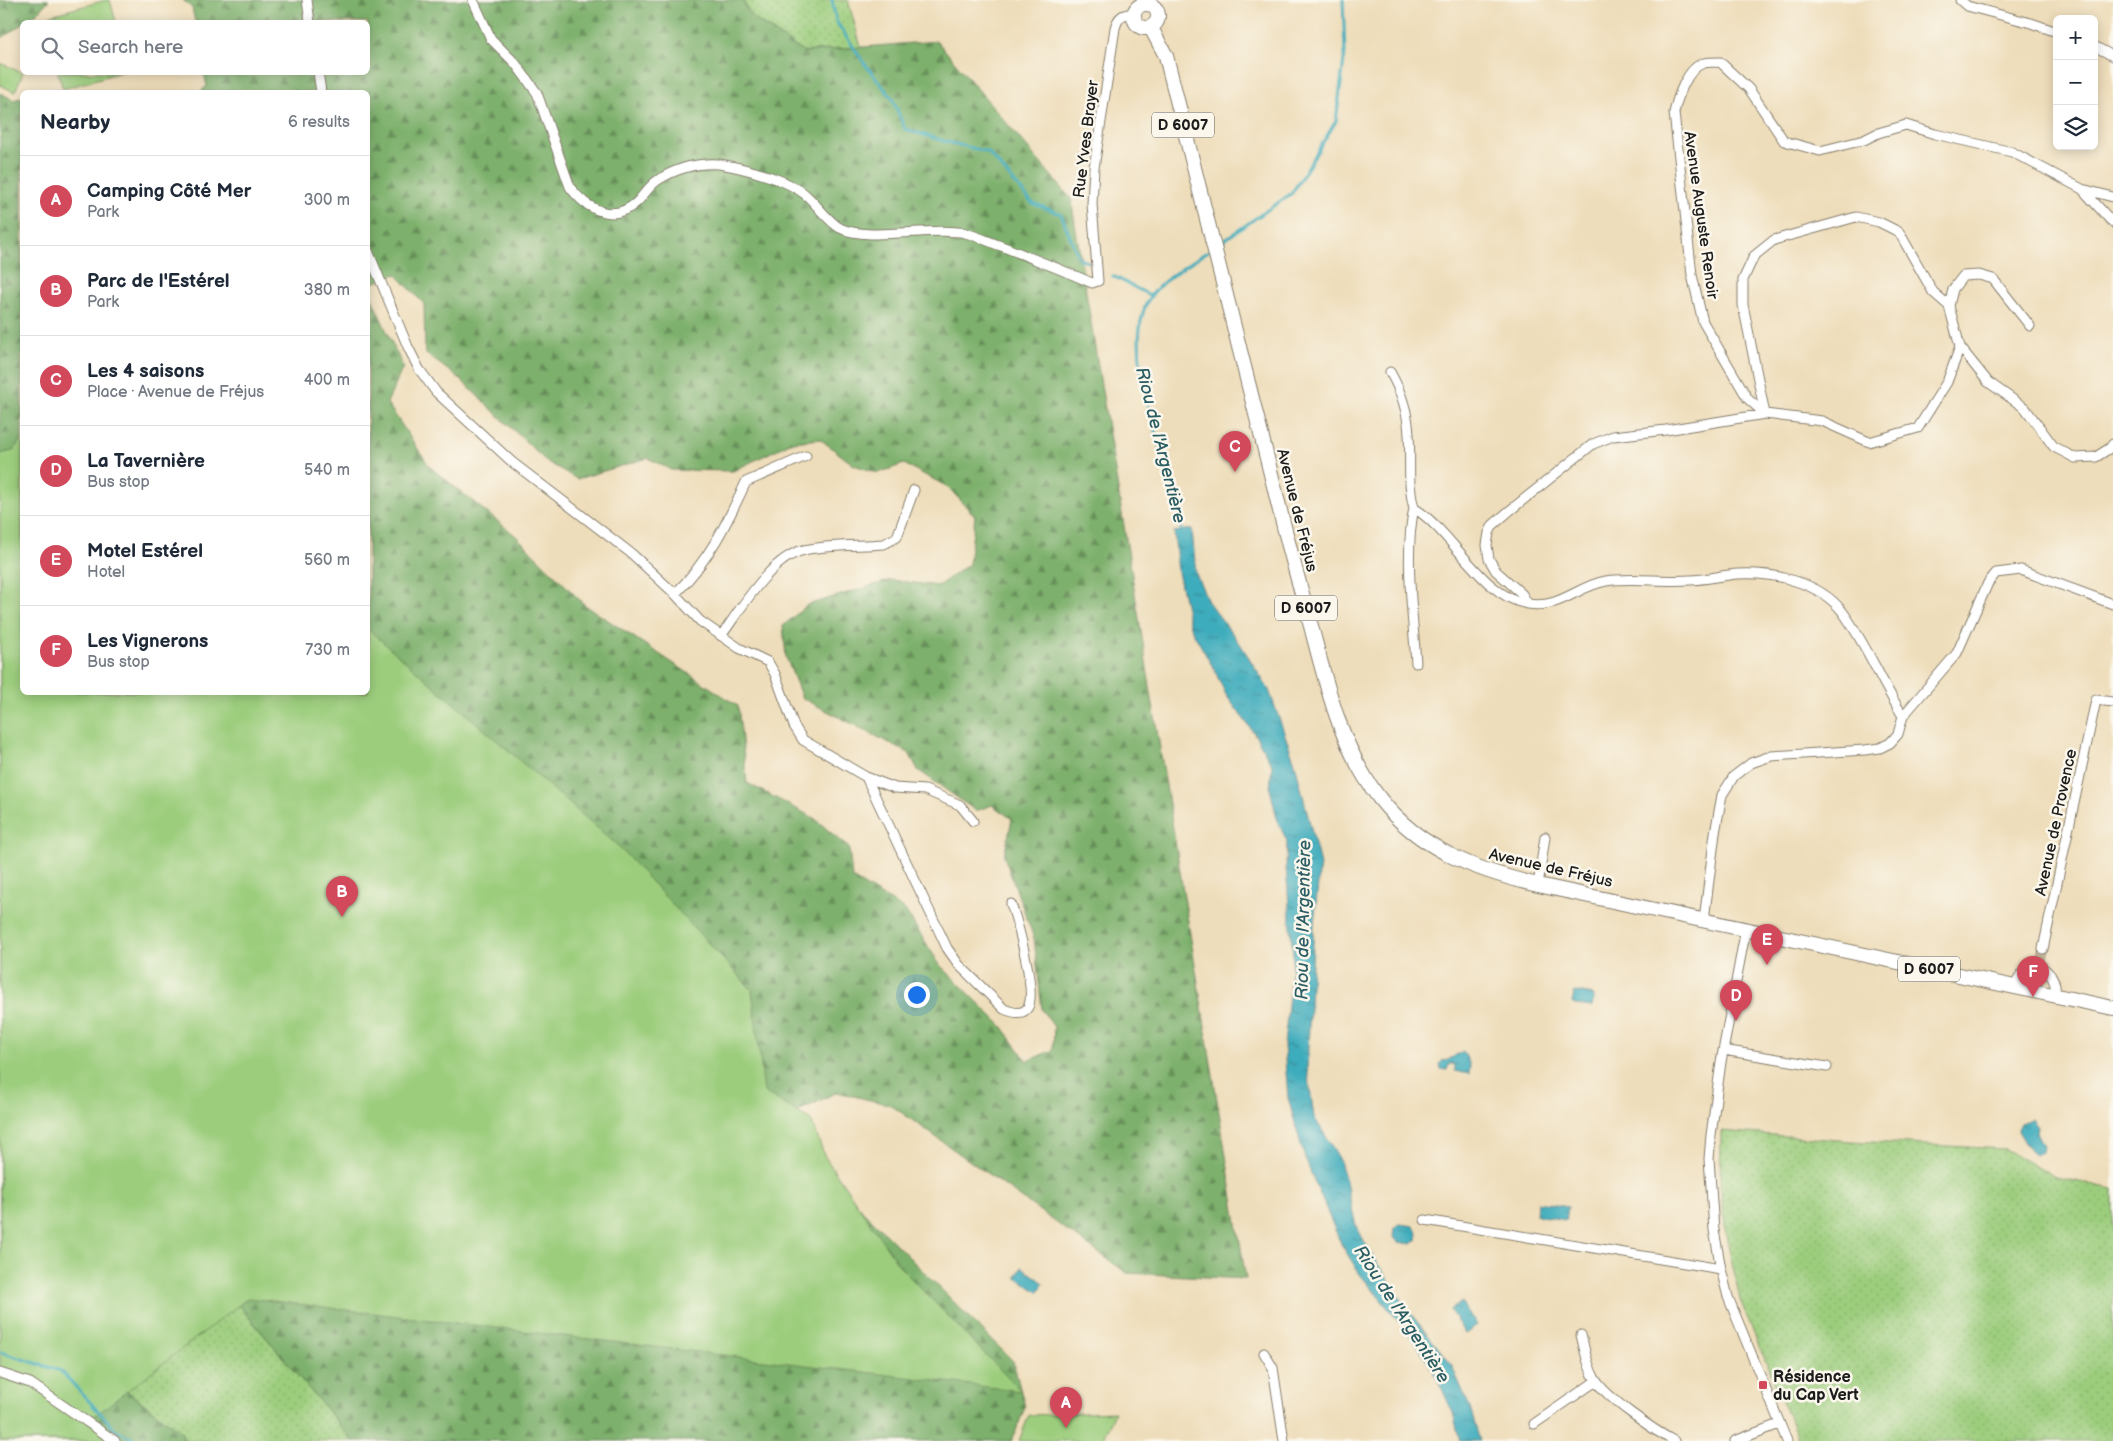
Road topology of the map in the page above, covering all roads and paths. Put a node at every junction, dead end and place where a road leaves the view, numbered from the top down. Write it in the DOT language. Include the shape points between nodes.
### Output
graph roads {
  1 [pos="307,0"];
  2 [pos="473,0"];
  3 [pos="1960,0"];
  4 [pos="1145,2"];
  5 [pos="1134,14"];
  6 [pos="310,20"];
  7 [pos="1151,28"];
  8 [pos="2053,31"];
  9 [pos="2098,48"];
  10 [pos="2113,56"];
  11 [pos="318,75"];
  12 [pos="321,90"];
  13 [pos="2082,189"];
  14 [pos="2113,197"];
  15 [pos="2113,223"];
  16 [pos="370,256"];
  17 [pos="1949,306"];
  18 [pos="2030,326"];
  19 [pos="1960,347"];
  20 [pos="1390,372"];
  21 [pos="1765,414"];
  22 [pos="2113,444"];
  23 [pos="806,456"];
  24 [pos="914,490"];
  25 [pos="1414,508"];
  26 [pos="675,594"];
  27 [pos="1528,604"];
  28 [pos="2113,604"];
  29 [pos="721,636"];
  30 [pos="1416,663"];
  31 [pos="2113,702"];
  32 [pos="1903,716"];
  33 [pos="866,777"];
  34 [pos="973,821"];
  35 [pos="1544,837"];
  36 [pos="1538,885"];
  37 [pos="1011,904"];
  38 [pos="1704,920"];
  39 [pos="1746,928"];
  40 [pos="2043,949"];
  41 [pos="2016,988"];
  42 [pos="2055,995"];
  43 [pos="2113,1008"];
  44 [pos="1723,1050"];
  45 [pos="1827,1067"];
  46 [pos="1425,1220"];
  47 [pos="1721,1269"];
  48 [pos="1581,1335"];
  49 [pos="1264,1353"];
  50 [pos="0,1373"];
  51 [pos="1596,1381"];
  52 [pos="1534,1424"];
  53 [pos="1779,1424"];
  54 [pos="114,1441"];
  55 [pos="1284,1441"];
  56 [pos="1674,1441"];
  57 [pos="1735,1441"];
  58 [pos="1787,1441"];
  1 -- 6 [label="street"];
  2 -- 5 [label="street, Rue Yves Brayer" via="491,39 515,63 536,93 570,187 592,208 605,213 619,212 635,203 657,180 680,168 710,163 784,182 806,195 840,228 879,234 939,230 966,233 1092,283 1098,281 1092,204 1094,168 1115,28 1122,16"];
  3 -- 8 [label="street" via="1968,6"];
  4 -- 5 [label="main road"];
  4 -- 7 [label="main road" via="1156,8 1159,14"];
  5 -- 7 [label="main road" via="1134,20 1141,28"];
  7 -- 36 [label="main road, Avenue de Fréjus / D 6007" via="1166,56 1286,538 1327,688 1348,748 1381,800 1443,853 1490,873"];
  9 -- 10 [label="street"];
  11 -- 12 [label="street"];
  13 -- 14 [label="street, Avenue Auguste Renoir"];
  13 -- 15 [label="street"];
  13 -- 21 [label="street, Avenue Auguste Renoir" via="2012,152 1906,125 1820,151 1784,140 1749,88 1720,62 1702,64 1688,77 1678,94 1674,113 1692,275 1703,322 1748,399"];
  16 -- 26 [label="street" via="419,370 436,392 512,462 632,554"];
  17 -- 18 [label="street" via="1953,289 1963,276 1979,275 1993,279"];
  17 -- 19 [label="street"];
  17 -- 21 [label="street" via="1932,292 1898,232 1879,222 1856,217 1774,240 1754,256 1743,280 1743,305"];
  19 -- 21 [label="street" via="1947,382 1918,428 1869,442 1822,421"];
  19 -- 22 [label="street" via="1988,382 2025,408 2054,447 2075,458 2096,457"];
  20 -- 25 [label="street" via="1400,389 1409,434 1409,492"];
  21 -- 27 [label="street" via="1613,436 1593,444 1508,512 1488,533 1489,559 1496,571 1522,594"];
  23 -- 26 [label="street" via="746,482 709,555"];
  24 -- 29 [label="street" via="898,537 884,544 804,550 788,556 772,568"];
  25 -- 27 [label="street" via="1427,516 1502,594"];
  25 -- 30 [label="street" via="1410,549"];
  26 -- 29 [label="street" via="700,621"];
  27 -- 32 [label="street" via="1564,600 1588,586 1607,581 1691,580 1739,574 1795,581 1817,590 1841,610"];
  28 -- 32 [label="street" via="2021,570 1996,573 1988,583 1957,654"];
  29 -- 33 [label="street" via="768,662 803,740"];
  31 -- 40 [label="street, Avenue de Provence" via="2096,700"];
  32 -- 38 [label="street" via="1898,734 1880,748 1771,756 1751,763 1734,776 1722,795"];
  33 -- 34 [label="street" via="895,788 925,790 960,805"];
  33 -- 37 [label="street" via="947,948 959,965 1004,1009 1013,1013 1023,1011 1030,1000 1027,960"];
  35 -- 36 [label="street"];
  36 -- 38 [label="main road, Avenue de Fréjus / D 6007"];
  38 -- 39 [label="main road, Avenue de Fréjus / D 6007"];
  39 -- 41 [label="main road, Avenue de Fréjus / D 6007"];
  39 -- 44 [label="street"];
  41 -- 42 [label="main road, Avenue de Fréjus / D 6007"];
  41 -- 42 [label="street" via="2022,972 2040,963 2053,978"];
  42 -- 43 [label="main road, Avenue de Fréjus / D 6007"];
  44 -- 45 [label="street"];
  44 -- 47 [label="street" via="1709,1159 1714,1230"];
  46 -- 47 [label="street"];
  47 -- 53 [label="street" via="1737,1321"];
  48 -- 51 [label="street"];
  49 -- 55 [label="street" via="1273,1368"];
  50 -- 54 [label="street" via="30,1383"];
  51 -- 52 [label="street"];
  51 -- 56 [label="street" via="1621,1404"];
  53 -- 57 [label="street"];
  53 -- 58 [label="street"];
}
